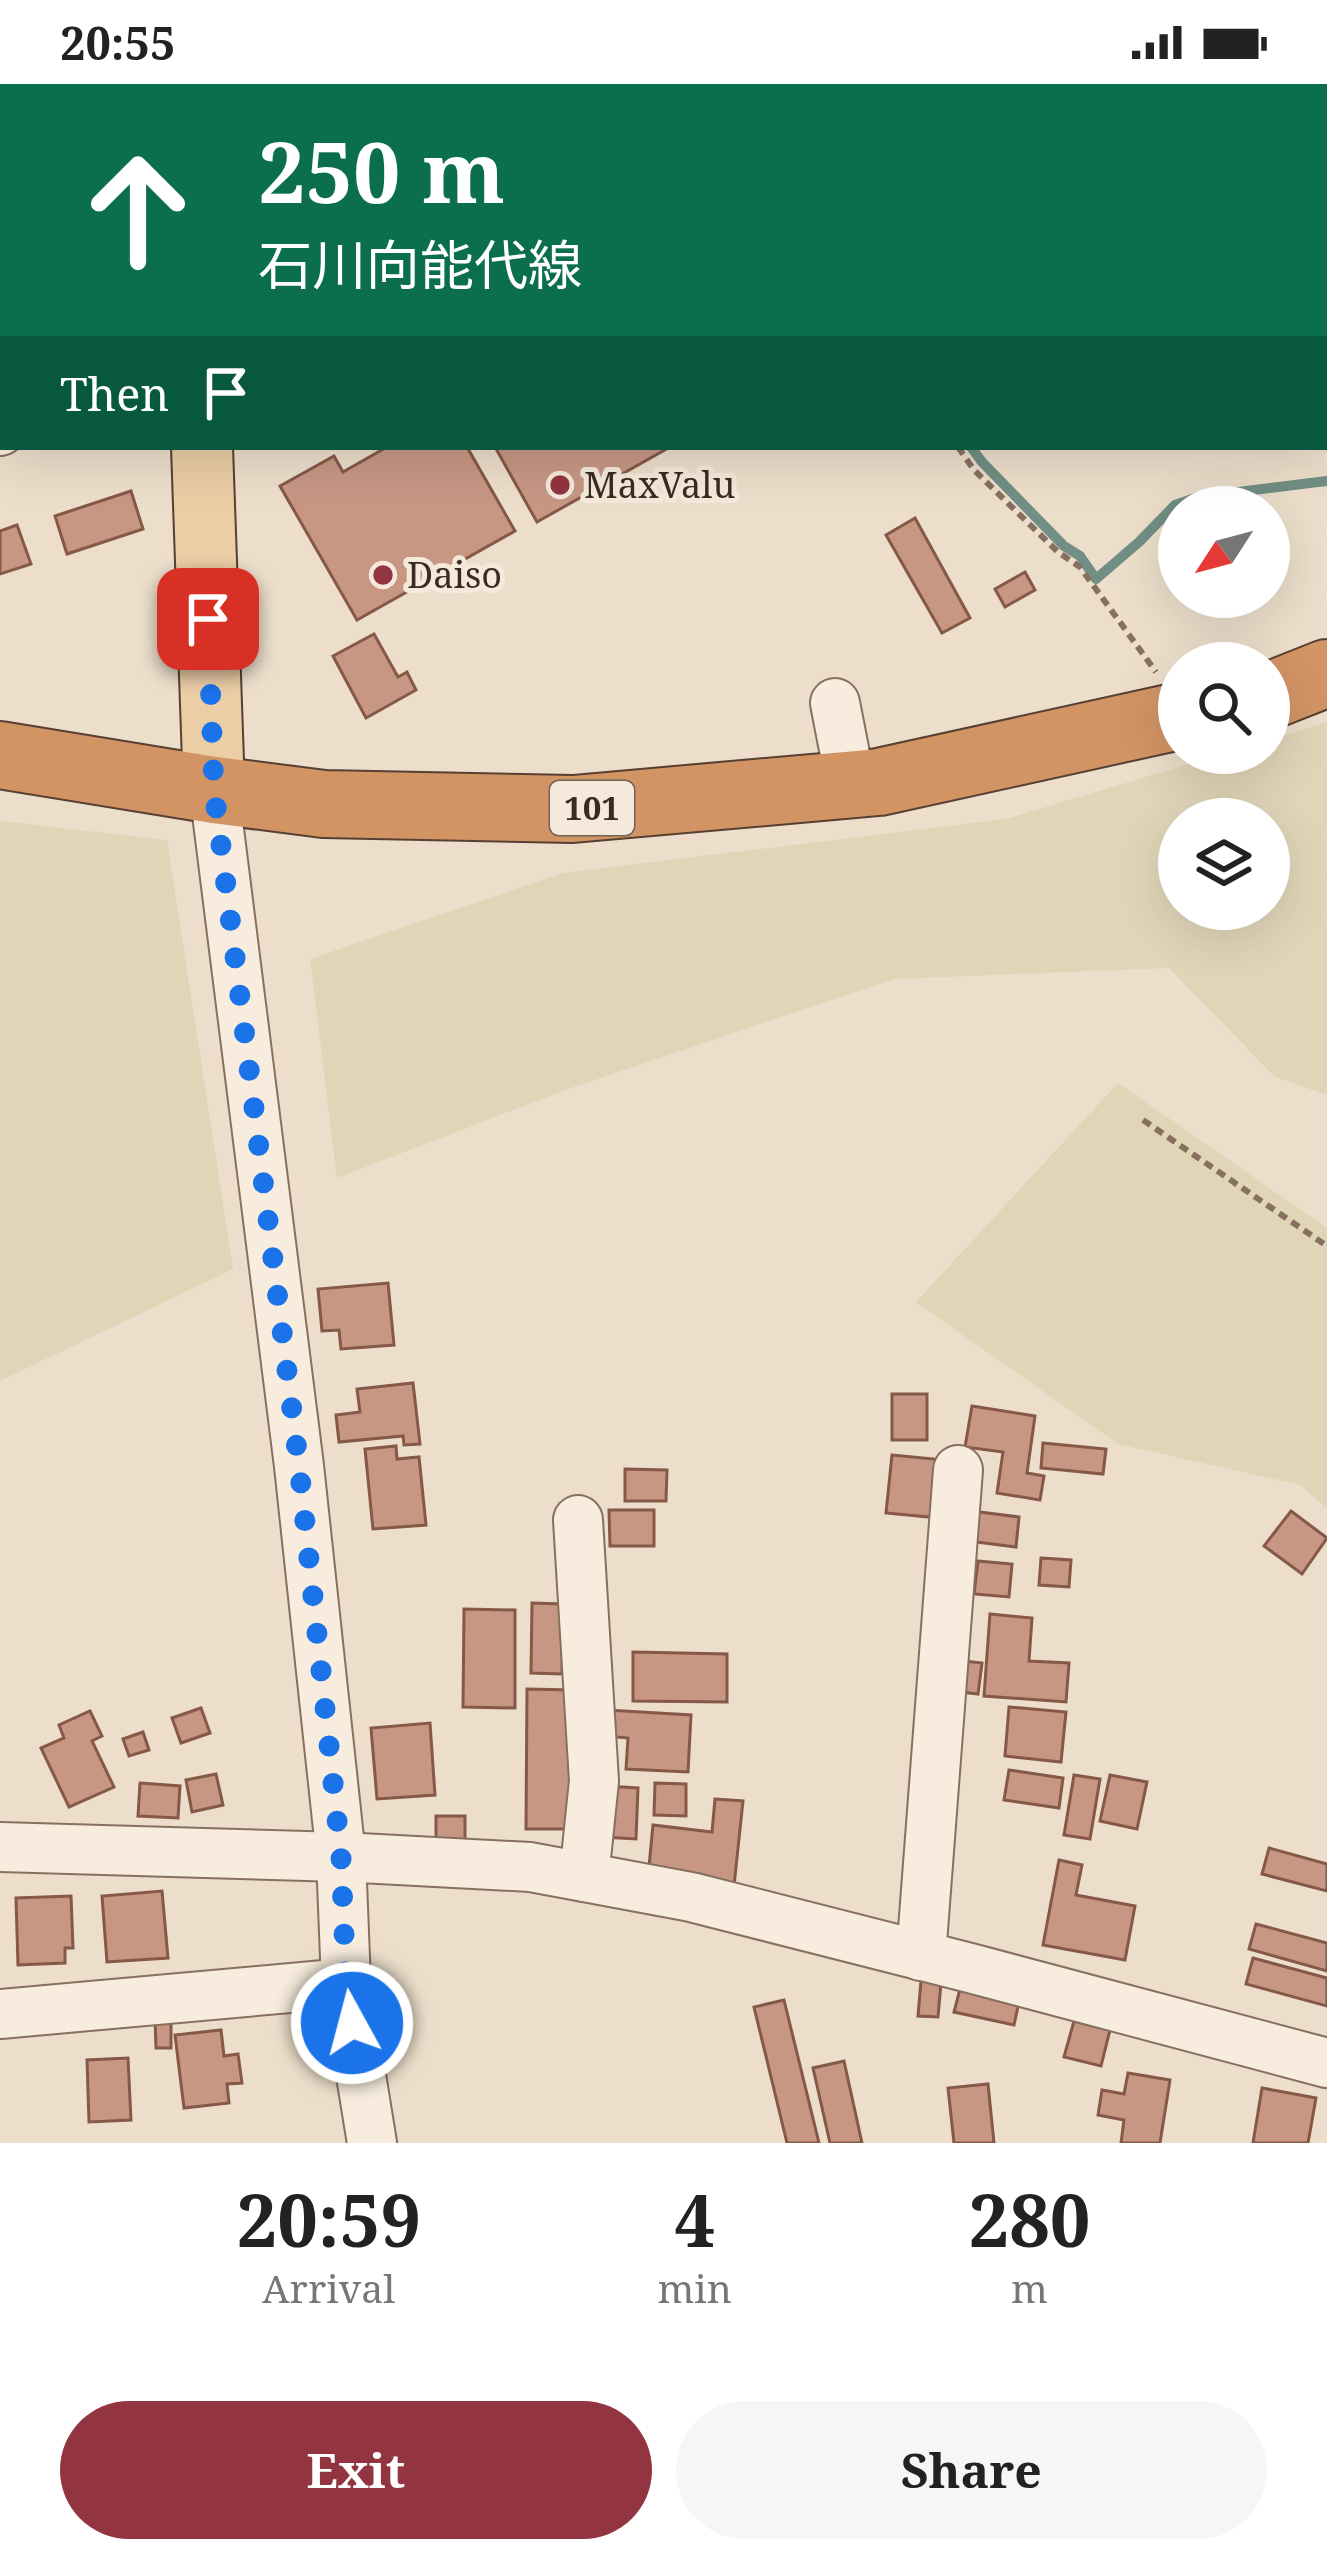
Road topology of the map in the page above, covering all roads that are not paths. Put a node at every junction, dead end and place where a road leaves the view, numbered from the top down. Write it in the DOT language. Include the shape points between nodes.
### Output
graph roads {
  1 [pos="202,450"];
  2 [pos="1327,673"];
  3 [pos="1290,687"];
  4 [pos="835,703"];
  5 [pos="1158,705"];
  6 [pos="0,755"];
  7 [pos="850,785"];
  8 [pos="214,790"];
  9 [pos="958,1470"];
  10 [pos="578,1520"];
  11 [pos="0,1847"];
  12 [pos="341,1857"];
  13 [pos="584,1877"];
  14 [pos="921,1956"];
  15 [pos="346,1983"];
  16 [pos="0,2014"];
  17 [pos="1327,2063"];
  18 [pos="372,2143"];
  1 -- 8 [label="main road"];
  2 -- 3 [label="highway"];
  4 -- 7 [label="street"];
  5 -- 7 [label="highway, 101"];
  6 -- 8 [label="highway, 101"];
  7 -- 8 [label="highway, 101" via="573,809 324,804"];
  8 -- 12 [label="street"];
  9 -- 14 [label="street"];
  10 -- 13 [label="street" via="594,1781"];
  11 -- 12 [label="street"];
  12 -- 13 [label="street"];
  12 -- 15 [label="street"];
  13 -- 14 [label="street"];
  14 -- 17 [label="street"];
  15 -- 16 [label="street"];
  15 -- 18 [label="street"];
}
